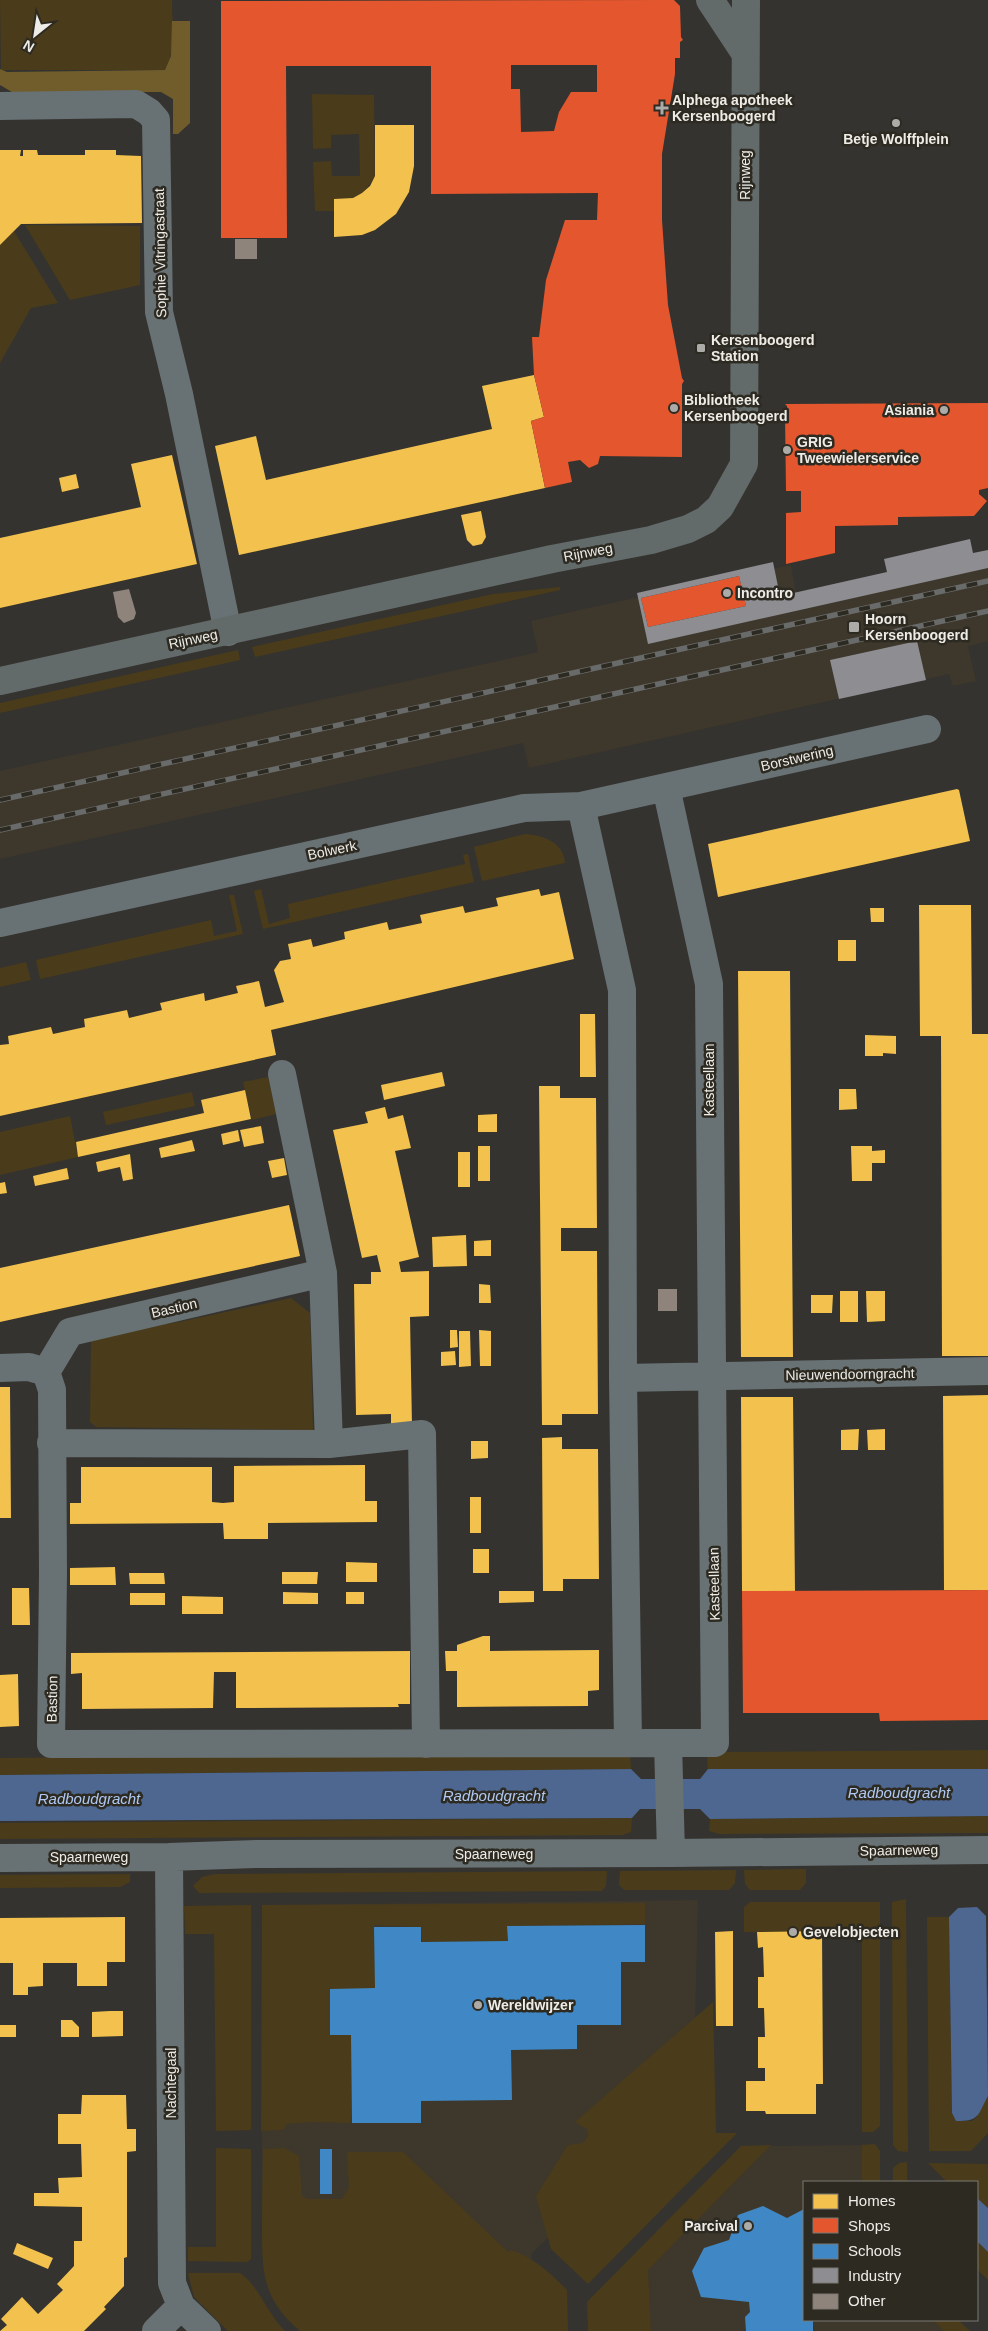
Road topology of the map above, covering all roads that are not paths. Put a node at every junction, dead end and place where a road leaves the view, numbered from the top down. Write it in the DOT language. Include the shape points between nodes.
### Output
graph roads {
  1 [pos="710,0"];
  2 [pos="746,0"];
  3 [pos="745,53"];
  4 [pos="0,106"];
  5 [pos="228,632"];
  6 [pos="0,681"];
  7 [pos="927,729"];
  8 [pos="666,787"];
  9 [pos="581,806"];
  10 [pos="0,923"];
  11 [pos="282,1074"];
  12 [pos="323,1273"];
  13 [pos="0,1368"];
  14 [pos="988,1371"];
  15 [pos="46,1372"];
  16 [pos="712,1376"];
  17 [pos="623,1378"];
  18 [pos="52,1443"];
  19 [pos="329,1444"];
  20 [pos="668,1742"];
  21 [pos="628,1743"];
  22 [pos="426,1744"];
  23 [pos="988,1850"];
  24 [pos="672,1853"];
  25 [pos="169,1857"];
  26 [pos="0,1858"];
  27 [pos="181,2306"];
  28 [pos="156,2331"];
  29 [pos="207,2331"];
  1 -- 3 [label="street"];
  2 -- 3 [label="street, Rijnweg"];
  3 -- 5 [label="street, Rijnweg" via="744,464 720,507 694,526 651,540 552,558"];
  4 -- 5 [label="street, Sophie Vitringastraat" via="136,104 156,120 159,312"];
  5 -- 6 [label="street, Rijnweg"];
  7 -- 8 [label="street, Borstwering"];
  8 -- 9 [label="street, Bolwerk"];
  8 -- 16 [label="street, Kasteellaan" via="709,984"];
  9 -- 10 [label="street, Bolwerk" via="524,808"];
  9 -- 17 [label="street" via="622,990"];
  11 -- 12 [label="street"];
  12 -- 15 [label="street, Bastion" via="70,1332"];
  12 -- 19 [label="street"];
  13 -- 15 [label="street" via="29,1367"];
  14 -- 16 [label="street, Nieuwendoorngracht"];
  15 -- 18 [label="street, Bastion" via="52,1390"];
  16 -- 17 [label="street"];
  16 -- 20 [label="street, Kasteellaan" via="715,1743"];
  17 -- 21 [label="street"];
  18 -- 19 [label="street"];
  18 -- 22 [label="street, Bastion" via="51,1744"];
  19 -- 22 [label="street" via="422,1434"];
  20 -- 21 [label="street"];
  20 -- 24 [label="street"];
  21 -- 22 [label="street"];
  23 -- 24 [label="street, Spaarneweg"];
  24 -- 25 [label="street, Spaarneweg"];
  25 -- 26 [label="street, Spaarneweg"];
  25 -- 27 [label="street, Nachtegaal" via="172,2283"];
  27 -- 28 [label="street"];
  27 -- 29 [label="street, Nachtegaal"];
}
